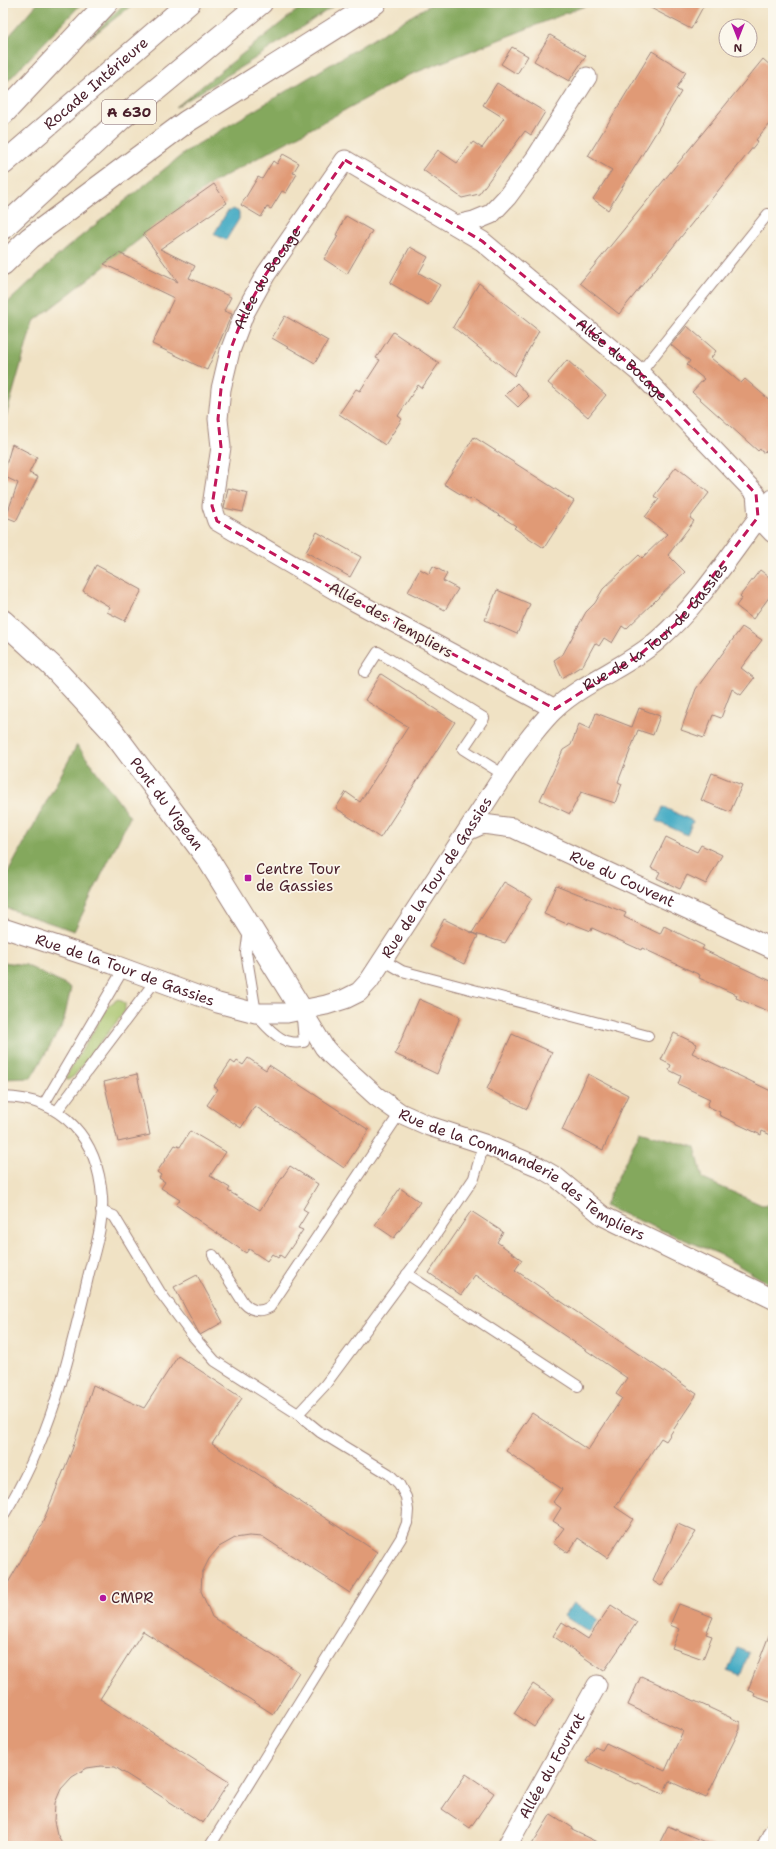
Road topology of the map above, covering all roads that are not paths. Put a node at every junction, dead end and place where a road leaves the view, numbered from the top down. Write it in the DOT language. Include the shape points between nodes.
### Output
graph roads {
  1 [pos="107,3"];
  2 [pos="189,3"];
  3 [pos="261,3"];
  4 [pos="375,3"];
  5 [pos="587,77"];
  6 [pos="3,114"];
  7 [pos="3,164"];
  8 [pos="768,214"];
  9 [pos="456,226"];
  10 [pos="3,228"];
  11 [pos="3,264"];
  12 [pos="640,373"];
  13 [pos="773,499"];
  14 [pos="758,517"];
  15 [pos="230,527"];
  16 [pos="773,533"];
  17 [pos="3,621"];
  18 [pos="366,672"];
  19 [pos="556,709"];
  20 [pos="504,775"];
  21 [pos="469,830"];
  22 [pos="249,925"];
  23 [pos="3,928"];
  24 [pos="773,949"];
  25 [pos="383,960"];
  26 [pos="124,968"];
  27 [pos="156,980"];
  28 [pos="301,1009"];
  29 [pos="256,1013"];
  30 [pos="648,1036"];
  31 [pos="3,1097"];
  32 [pos="44,1104"];
  33 [pos="57,1111"];
  34 [pos="400,1113"];
  35 [pos="484,1144"];
  36 [pos="102,1211"];
  37 [pos="213,1255"];
  38 [pos="407,1274"];
  39 [pos="773,1299"];
  40 [pos="578,1386"];
  41 [pos="298,1414"];
  42 [pos="3,1516"];
  43 [pos="597,1685"];
  44 [pos="773,1833"];
  45 [pos="210,1846"];
  46 [pos="507,1846"];
  47 [pos="767,1846"];
  1 -- 6 [label="main road"];
  2 -- 7 [label="main road, Rocade Intérieure / A 630"];
  3 -- 10 [label="main road, A 630" via="122,118"];
  4 -- 11 [label="main road" via="186,122 30,238"];
  5 -- 9 [label="street" via="535,159 507,196 491,214"];
  8 -- 12 [label="lane"];
  9 -- 12 [label="street, Allée du Bocage" via="482,241"];
  9 -- 15 [label="street, Allée du Bocage" via="345,160 266,274 244,314 230,351 221,389 218,419 221,447 212,506 217,521"];
  12 -- 14 [label="street, Allée du Bocage" via="756,494"];
  13 -- 14 [label="street, Rue de la Tour de Gassies"];
  14 -- 16 [label="street"];
  14 -- 19 [label="street, Rue de la Tour de Gassies" via="700,596 676,624 638,656 575,694"];
  15 -- 19 [label="street, Allée des Templiers" via="354,601"];
  17 -- 22 [label="main road, Pont du Vigean" via="52,666 113,732 208,859"];
  18 -- 20 [label="lane" via="378,652 484,718 463,749"];
  19 -- 20 [label="street, Rue de la Tour de Gassies" via="535,730"];
  20 -- 21 [label="street, Rue de la Tour de Gassies"];
  21 -- 24 [label="street, Rue du Couvent" via="484,824 513,828"];
  21 -- 25 [label="street, Rue de la Tour de Gassies"];
  22 -- 28 [label="main road, Pont du Vigean"];
  22 -- 29 [label="lane" via="246,952"];
  23 -- 26 [label="street, Rue de la Tour de Gassies"];
  25 -- 28 [label="street, Rue de la Tour de Gassies" via="358,992 345,999"];
  25 -- 30 [label="lane" via="402,971"];
  26 -- 27 [label="street, Rue de la Tour de Gassies"];
  26 -- 32 [label="lane"];
  27 -- 29 [label="street, Rue de la Tour de Gassies" via="218,1003"];
  27 -- 33 [label="lane"];
  28 -- 29 [label="street, Rue de la Tour de Gassies" via="287,1013"];
  28 -- 29 [label="lane" via="304,1042 290,1042 272,1031"];
  28 -- 34 [label="street, Rue de la Commanderie des Templiers" via="324,1048 376,1096"];
  31 -- 32 [label="lane" via="28,1098"];
  32 -- 33 [label="lane"];
  33 -- 36 [label="lane" via="75,1126 88,1146 98,1171"];
  34 -- 35 [label="street, Rue de la Commanderie des Templiers" via="429,1126"];
  34 -- 37 [label="lane" via="270,1307 255,1311 248,1308"];
  35 -- 38 [label="lane" via="474,1178"];
  35 -- 39 [label="street, Rue de la Commanderie des Templiers" via="537,1166 556,1177 603,1216"];
  36 -- 41 [label="lane" via="114,1216 160,1292 215,1361"];
  36 -- 42 [label="lane" via="69,1358 41,1445 20,1489"];
  38 -- 40 [label="lane"];
  38 -- 41 [label="lane" via="325,1385"];
  41 -- 45 [label="lane" via="320,1432 389,1474 399,1484 406,1497 408,1523 397,1545"];
  43 -- 46 [label="street, Allée du Fourrat"];
  44 -- 47 [label="street"];
}
